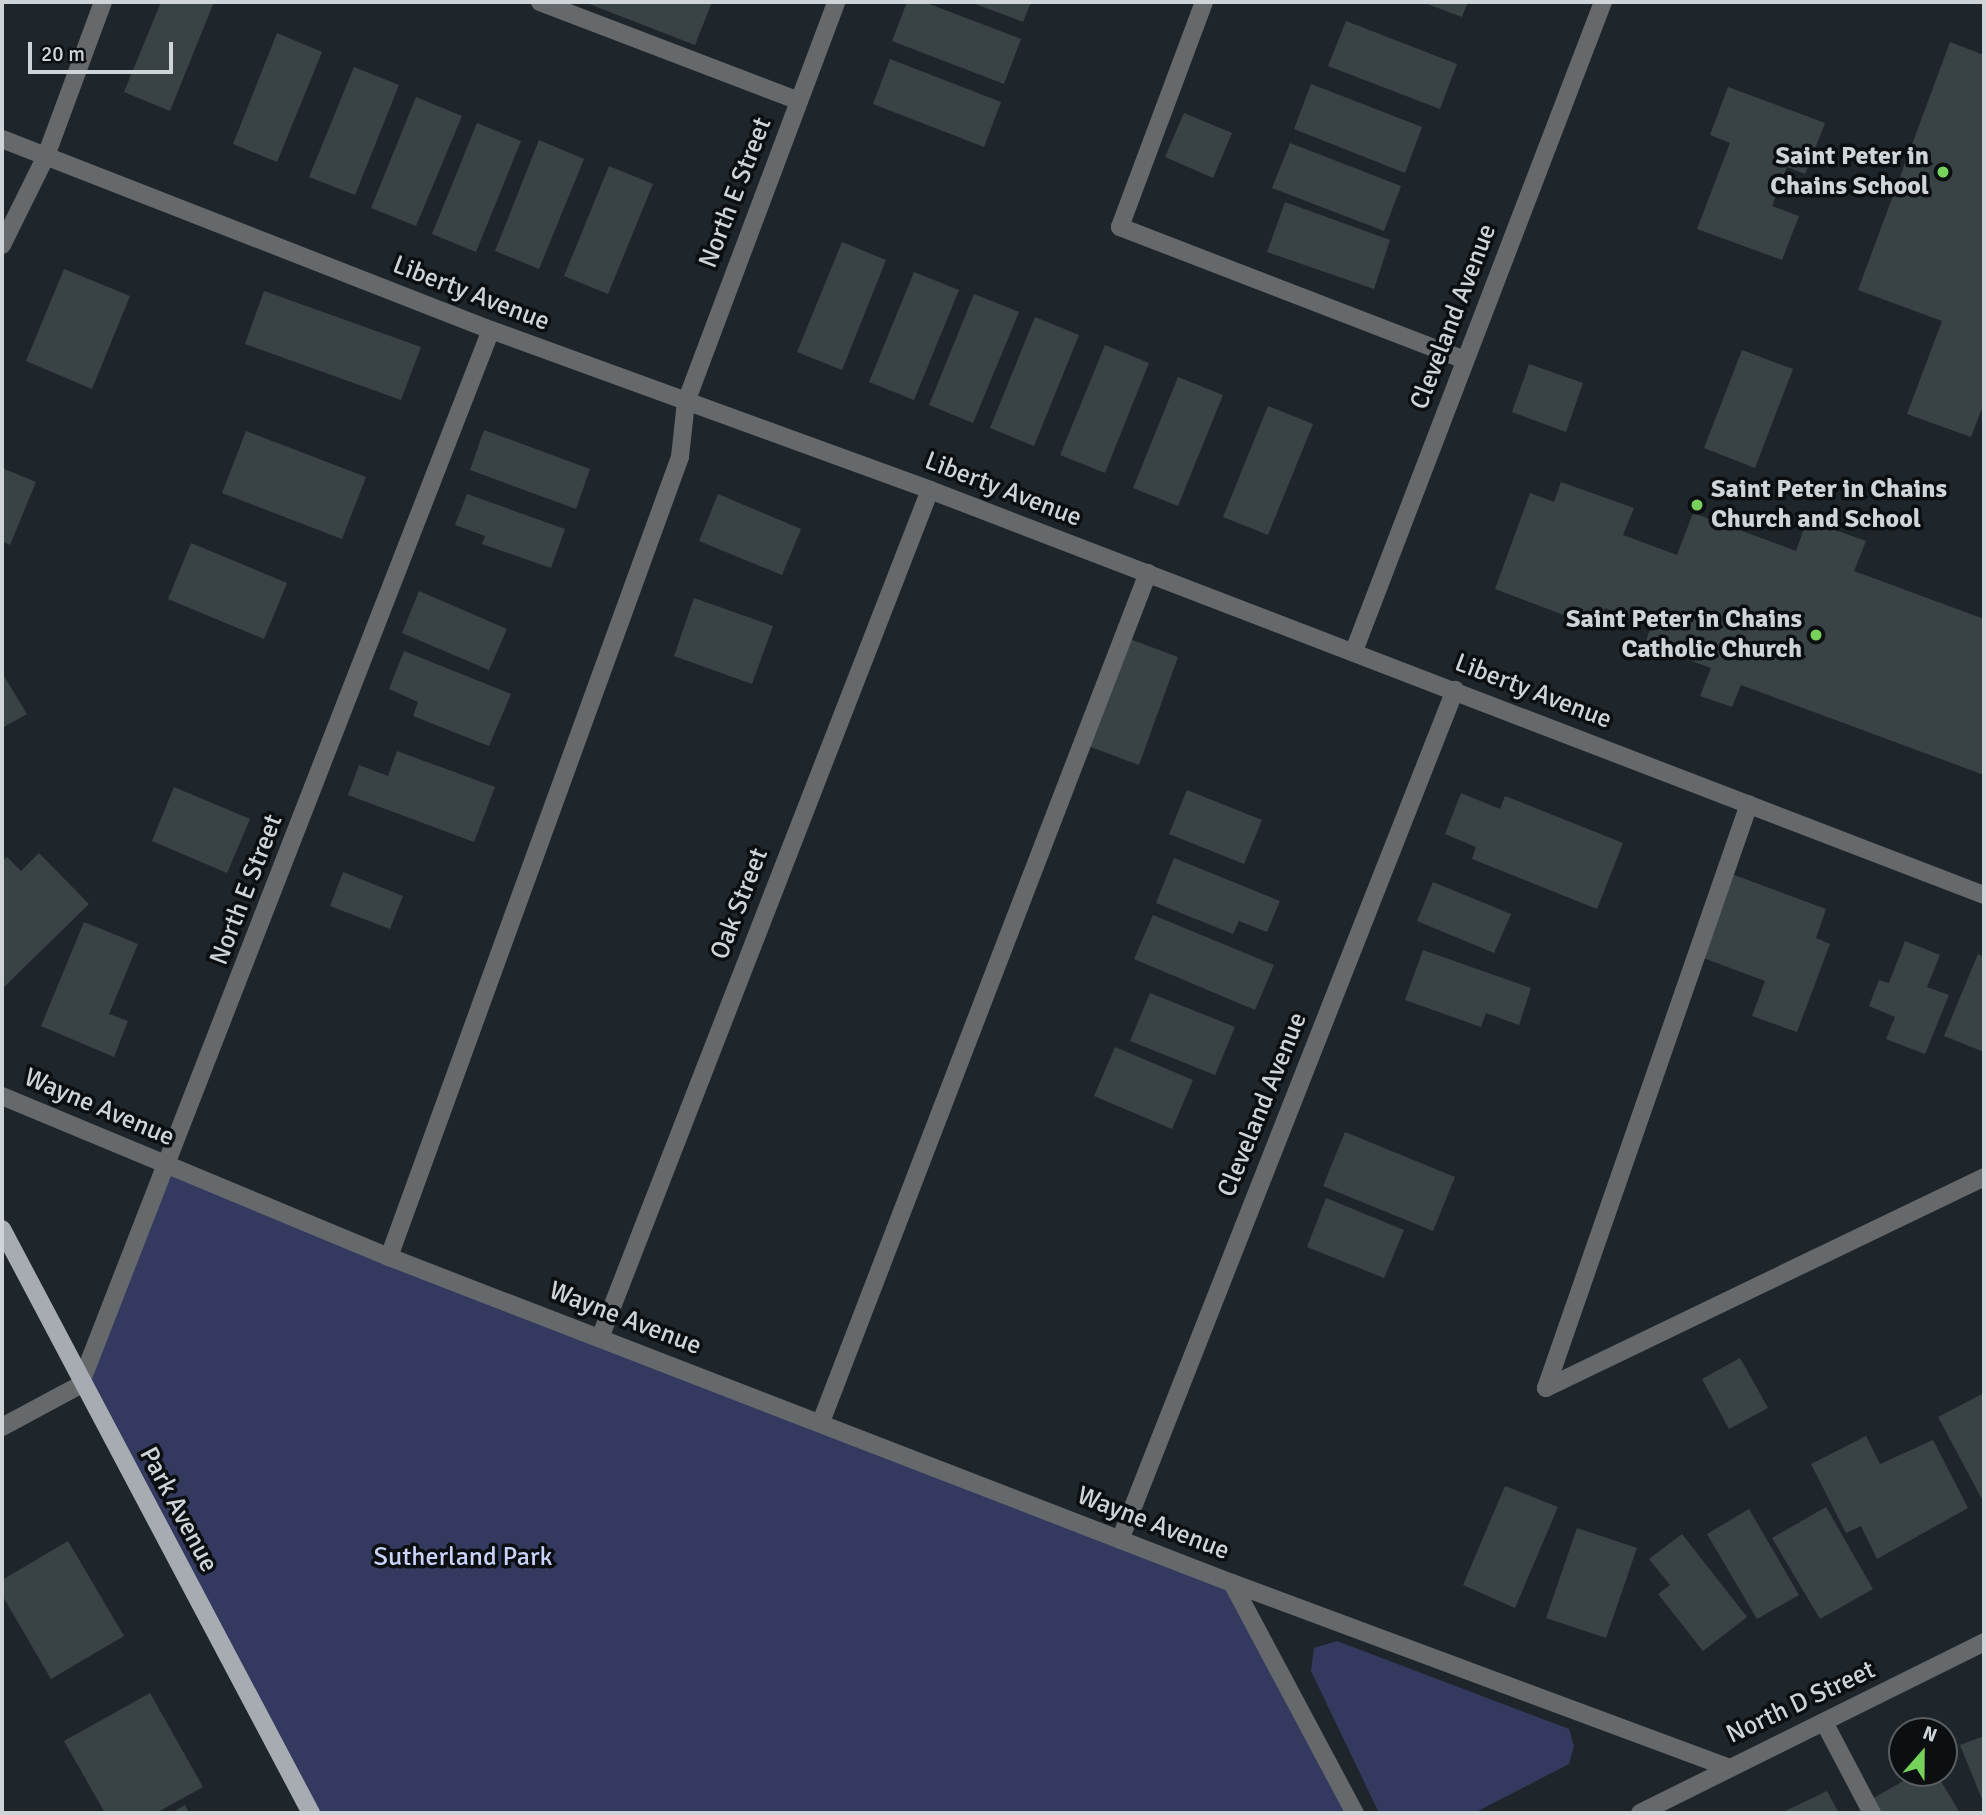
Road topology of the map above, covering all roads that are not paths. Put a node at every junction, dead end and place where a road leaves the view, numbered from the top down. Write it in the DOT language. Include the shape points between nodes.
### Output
graph roads {
  1 [pos="103,2"];
  2 [pos="540,2"];
  3 [pos="836,2"];
  4 [pos="1204,2"];
  5 [pos="1603,2"];
  6 [pos="799,101"];
  7 [pos="2,139"];
  8 [pos="46,156"];
  9 [pos="2,244"];
  10 [pos="491,330"];
  11 [pos="1465,360"];
  12 [pos="685,402"];
  13 [pos="930,490"];
  14 [pos="1148,573"];
  15 [pos="1354,651"];
  16 [pos="1455,690"];
  17 [pos="1749,804"];
  18 [pos="1984,895"];
  19 [pos="2,1096"];
  20 [pos="169,1165"];
  21 [pos="1984,1177"];
  22 [pos="2,1229"];
  23 [pos="389,1257"];
  24 [pos="600,1338"];
  25 [pos="80,1385"];
  26 [pos="821,1422"];
  27 [pos="2,1426"];
  28 [pos="1119,1540"];
  29 [pos="1232,1583"];
  30 [pos="1984,1642"];
  31 [pos="1825,1724"];
  32 [pos="1727,1767"];
  33 [pos="311,1813"];
  34 [pos="1355,1813"];
  35 [pos="1640,1813"];
  36 [pos="1872,1813"];
  1 -- 8 [label="street"];
  2 -- 6 [label="street"];
  3 -- 6 [label="street, North E Street"];
  4 -- 11 [label="street" via="1120,227"];
  5 -- 11 [label="street, Cleveland Avenue"];
  6 -- 12 [label="street, North E Street"];
  7 -- 8 [label="street, Liberty Avenue"];
  8 -- 9 [label="street"];
  8 -- 10 [label="street, Liberty Avenue"];
  10 -- 12 [label="street, Liberty Avenue"];
  10 -- 20 [label="street, North E Street"];
  11 -- 15 [label="street, Cleveland Avenue"];
  12 -- 13 [label="street, Liberty Avenue"];
  12 -- 23 [label="street, North E Street" via="680,457"];
  13 -- 14 [label="street, Liberty Avenue"];
  13 -- 24 [label="street, Oak Street"];
  14 -- 15 [label="street, Liberty Avenue"];
  14 -- 26 [label="street"];
  15 -- 16 [label="street, Liberty Avenue"];
  16 -- 17 [label="street, Liberty Avenue"];
  16 -- 28 [label="street, Cleveland Avenue"];
  17 -- 18 [label="street, Liberty Avenue"];
  17 -- 21 [label="street" via="1546,1388"];
  19 -- 20 [label="street, Wayne Avenue"];
  20 -- 23 [label="street, Wayne Avenue"];
  20 -- 25 [label="street, North E Street"];
  22 -- 25 [label="main road, Park Avenue"];
  23 -- 24 [label="street, Wayne Avenue"];
  24 -- 26 [label="street, Wayne Avenue"];
  25 -- 27 [label="street"];
  25 -- 33 [label="main road, Park Avenue"];
  26 -- 28 [label="street, Wayne Avenue"];
  28 -- 29 [label="street, Wayne Avenue"];
  29 -- 32 [label="street, Wayne Avenue"];
  29 -- 34 [label="street, Wayne Avenue"];
  30 -- 31 [label="street, North D Street"];
  31 -- 32 [label="street, North D Street"];
  31 -- 36 [label="street"];
  32 -- 35 [label="street, North D Street"];
}
